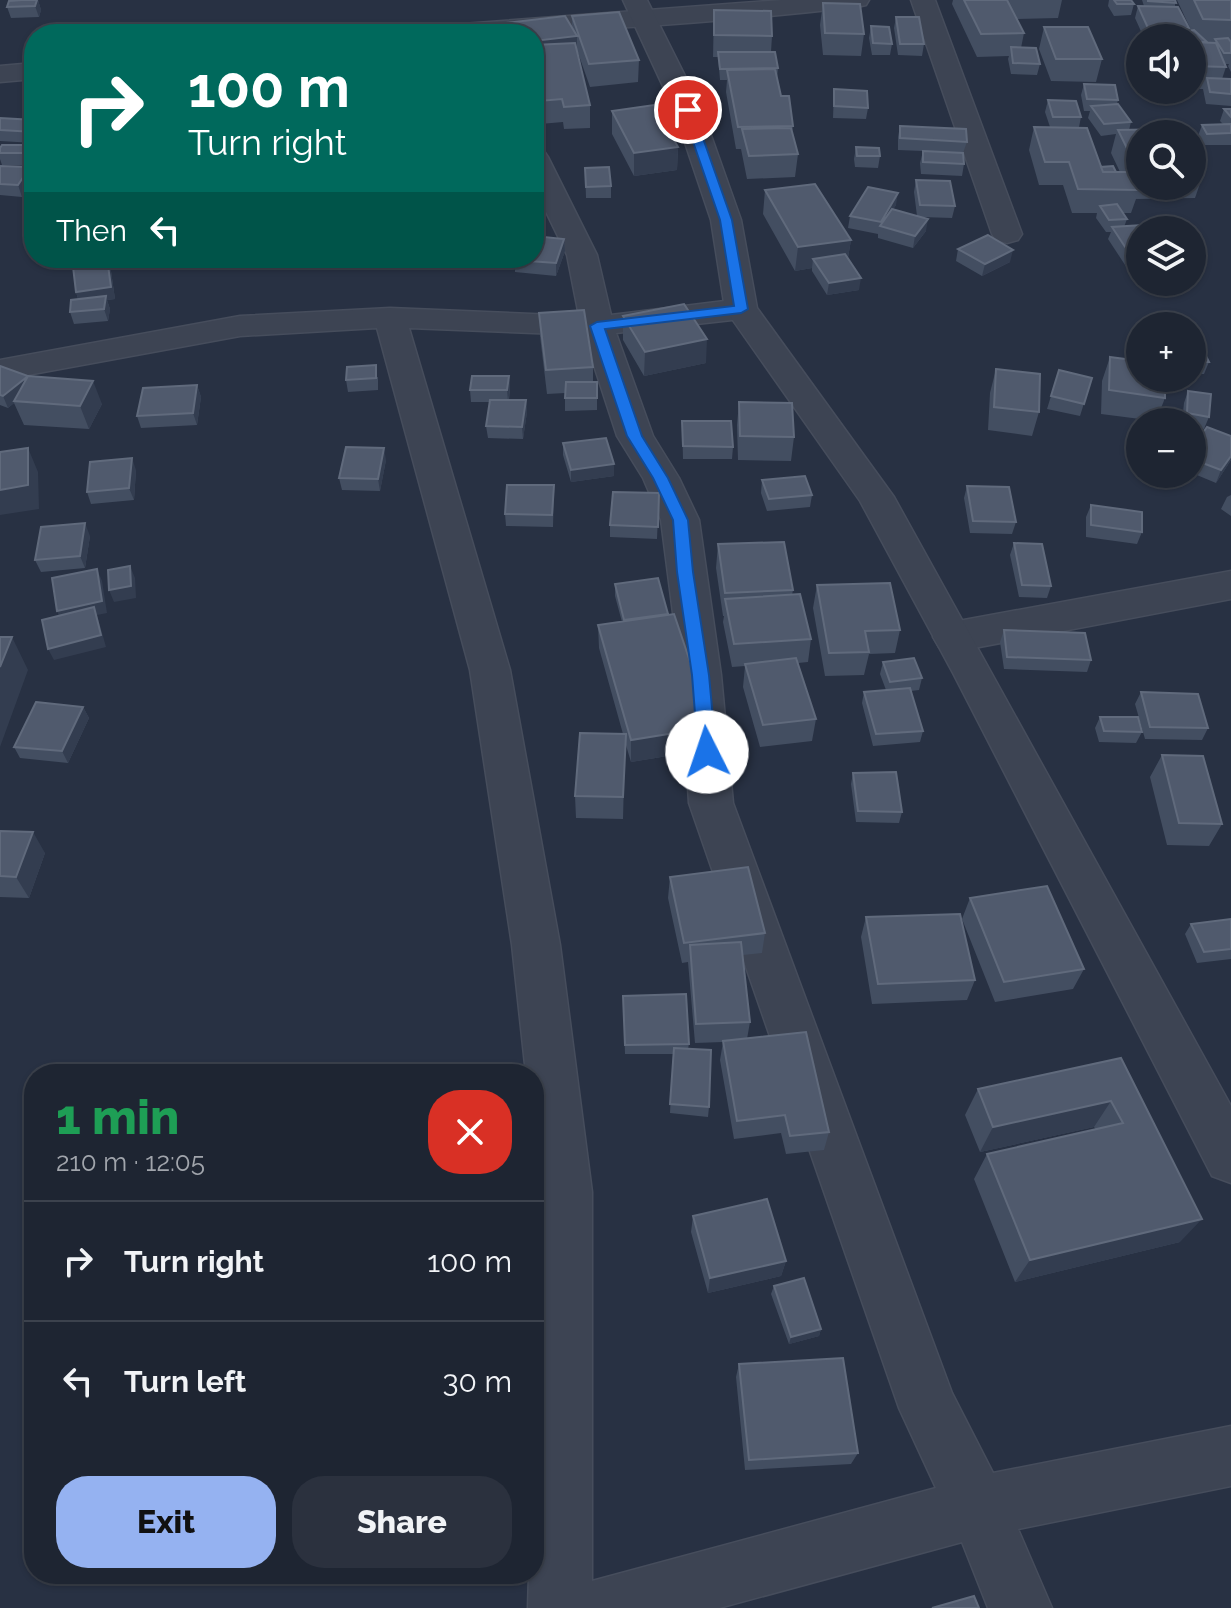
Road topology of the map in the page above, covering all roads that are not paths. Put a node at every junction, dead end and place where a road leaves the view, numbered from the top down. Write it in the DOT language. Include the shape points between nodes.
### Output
graph roads {
  1 [pos="857,0"];
  2 [pos="923,0"];
  3 [pos="764,5"];
  4 [pos="639,8"];
  5 [pos="529,24"];
  6 [pos="24,72"];
  7 [pos="0,74"];
  8 [pos="544,177"];
  9 [pos="1007,234"];
  10 [pos="741,309"];
  11 [pos="390,318"];
  12 [pos="597,326"];
  13 [pos="0,370"];
  14 [pos="1231,585"];
  15 [pos="953,637"];
  16 [pos="1231,1158"];
  17 [pos="1231,1456"];
  18 [pos="978,1507"];
  19 [pos="560,1608"];
  20 [pos="603,1608"];
  21 [pos="1020,1608"];
  1 -- 3 [label="street"];
  2 -- 9 [label="street"];
  3 -- 4 [label="street"];
  4 -- 5 [label="street"];
  4 -- 10 [label="street" via="688,110 726,220"];
  6 -- 7 [label="street"];
  8 -- 12 [label="street" via="582,255"];
  10 -- 12 [label="street"];
  10 -- 15 [label="street" via="876,497"];
  11 -- 12 [label="street"];
  11 -- 13 [label="street" via="240,326"];
  11 -- 19 [label="street" via="490,670 536,945 565,1192"];
  12 -- 18 [label="street" via="635,436 680,520 711,803 928,1408"];
  14 -- 15 [label="street"];
  15 -- 16 [label="street"];
  17 -- 18 [label="street"];
  18 -- 20 [label="street"];
  18 -- 21 [label="street"];
}
